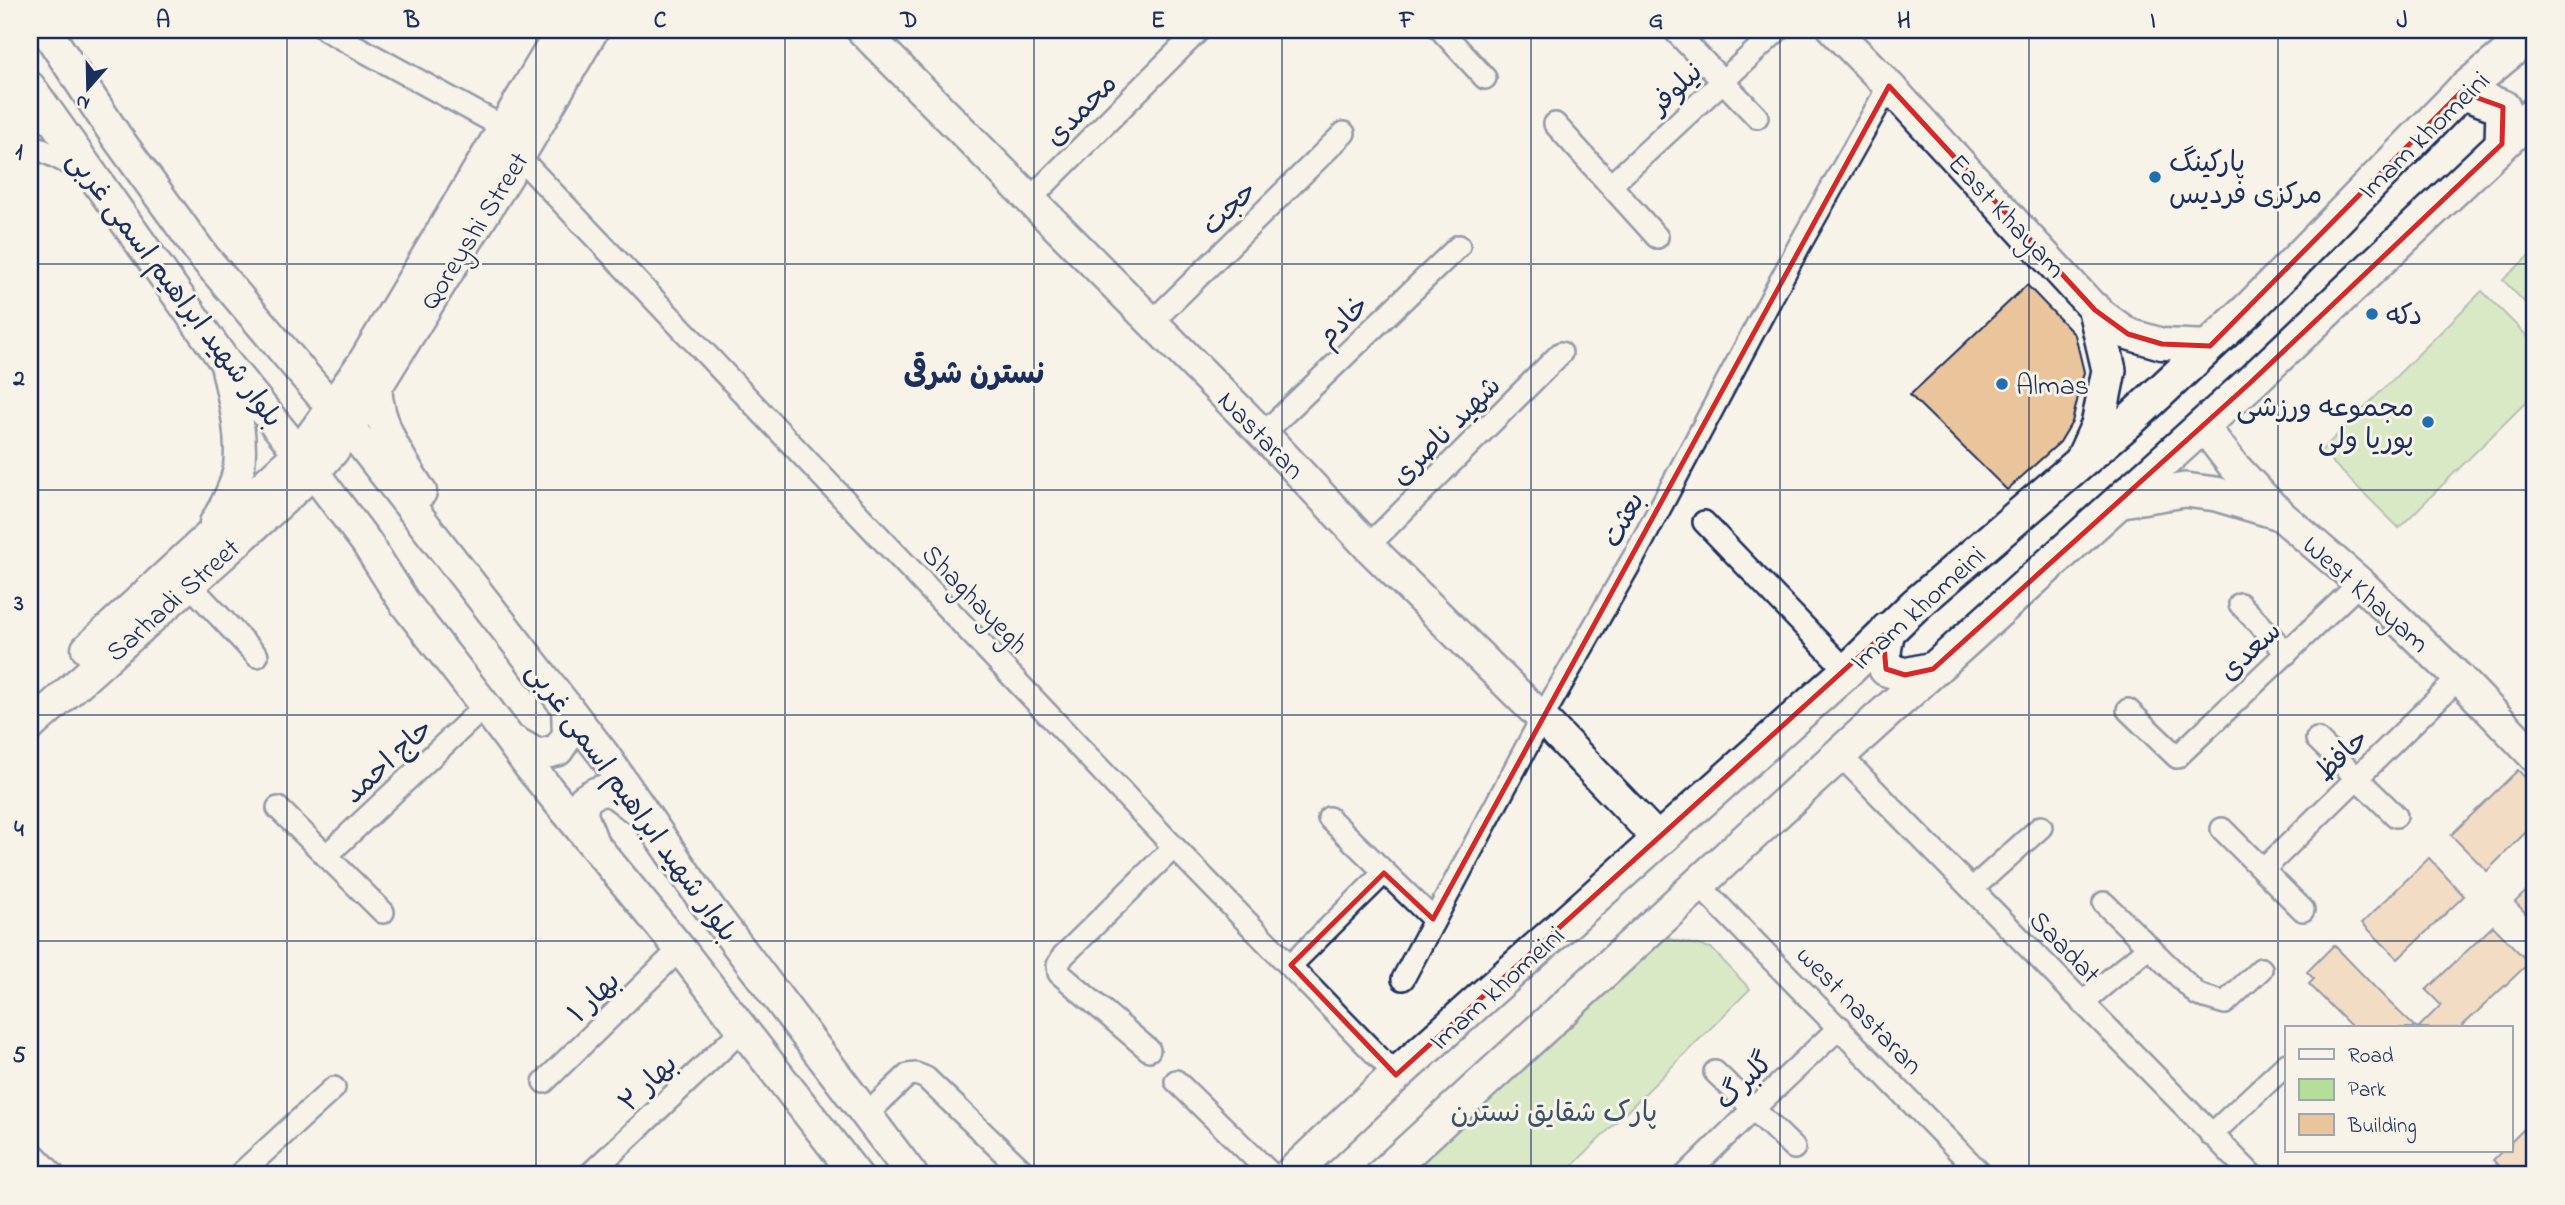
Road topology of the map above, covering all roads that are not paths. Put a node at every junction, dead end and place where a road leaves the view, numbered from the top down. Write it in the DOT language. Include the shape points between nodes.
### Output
graph roads {
  1 [pos="46,30"];
  2 [pos="326,30"];
  3 [pos="562,30"];
  4 [pos="593,30"];
  5 [pos="862,30"];
  6 [pos="1199,30"];
  7 [pos="1674,30"];
  8 [pos="1778,30"];
  9 [pos="1834,30"];
  10 [pos="2535,31"];
  11 [pos="1447,32"];
  12 [pos="1485,78"];
  13 [pos="1723,81"];
  14 [pos="1889,86"];
  15 [pos="30,87"];
  16 [pos="2461,92"];
  17 [pos="2535,113"];
  18 [pos="1757,117"];
  19 [pos="1555,124"];
  20 [pos="503,127"];
  21 [pos="1345,132"];
  22 [pos="30,144"];
  23 [pos="2502,144"];
  24 [pos="519,157"];
  25 [pos="141,168"];
  26 [pos="90,174"];
  27 [pos="1611,185"];
  28 [pos="1030,199"];
  29 [pos="113,204"];
  30 [pos="1657,237"];
  31 [pos="1459,246"];
  32 [pos="2095,310"];
  33 [pos="1152,322"];
  34 [pos="2210,346"];
  35 [pos="1561,353"];
  36 [pos="225,362"];
  37 [pos="376,388"];
  38 [pos="342,419"];
  39 [pos="2203,426"];
  40 [pos="1263,434"];
  41 [pos="307,462"];
  42 [pos="2081,463"];
  43 [pos="2122,500"];
  44 [pos="2277,512"];
  45 [pos="1704,522"];
  46 [pos="205,538"];
  47 [pos="1368,546"];
  48 [pos="451,558"];
  49 [pos="2360,583"];
  50 [pos="190,584"];
  51 [pos="2240,604"];
  52 [pos="1888,629"];
  53 [pos="2287,653"];
  54 [pos="257,656"];
  55 [pos="1933,669"];
  56 [pos="1847,671"];
  57 [pos="2459,678"];
  58 [pos="30,701"];
  59 [pos="485,706"];
  60 [pos="567,707"];
  61 [pos="2128,710"];
  62 [pos="1542,718"];
  63 [pos="30,726"];
  64 [pos="509,739"];
  65 [pos="2317,739"];
  66 [pos="1840,755"];
  67 [pos="2535,757"];
  68 [pos="2357,778"];
  69 [pos="278,808"];
  70 [pos="641,812"];
  71 [pos="2396,816"];
  72 [pos="1329,818"];
  73 [pos="2041,827"];
  74 [pos="2222,829"];
  75 [pos="1660,840"];
  76 [pos="594,846"];
  77 [pos="1174,847"];
  78 [pos="326,856"];
  79 [pos="2263,870"];
  80 [pos="1384,873"];
  81 [pos="1698,884"];
  82 [pos="1972,889"];
  83 [pos="2104,903"];
  84 [pos="2303,910"];
  85 [pos="383,912"];
  86 [pos="1433,919"];
  87 [pos="2149,947"];
  88 [pos="680,949"];
  89 [pos="1291,965"];
  90 [pos="2261,969"];
  91 [pos="1403,979"];
  92 [pos="2082,1003"];
  93 [pos="1840,1027"];
  94 [pos="743,1029"];
  95 [pos="1149,1050"];
  96 [pos="2285,1066"];
  97 [pos="1715,1072"];
  98 [pos="1396,1075"];
  99 [pos="1176,1080"];
  100 [pos="544,1082"];
  101 [pos="334,1087"];
  102 [pos="1753,1109"];
  103 [pos="867,1114"];
  104 [pos="2211,1135"];
  105 [pos="1794,1148"];
  106 [pos="30,1150"];
  107 [pos="54,1175"];
  108 [pos="239,1175"];
  109 [pos="589,1175"];
  110 [pos="856,1175"];
  111 [pos="912,1175"];
  112 [pos="1027,1175"];
  113 [pos="1272,1175"];
  114 [pos="1290,1175"];
  115 [pos="1383,1175"];
  116 [pos="1686,1175"];
  117 [pos="1982,1175"];
  118 [pos="2252,1175"];
  1 -- 25 [label="main road, بلوار شهید ابراهیم اسمی غربی"];
  2 -- 20 [label="street"];
  3 -- 20 [label="main road, Qoreyshi Street"];
  4 -- 24 [label="main road, Qoreyshi Street"];
  5 -- 28 [label="main road, Nastaran"];
  6 -- 28 [label="street, محمدی"];
  7 -- 13 [label="street"];
  8 -- 13 [label="street, نیلوفر"];
  9 -- 14 [label="main road, East Khayam"];
  10 -- 16 [label="main road, Imam khomeini"];
  11 -- 12 [label="street"];
  13 -- 18 [label="street"];
  13 -- 27 [label="street, نیلوفر"];
  14 -- 32 [label="main road, East Khayam"];
  14 -- 62 [label="street, بعثت"];
  15 -- 26 [label="main road, بلوار شهید ابراهیم اسمی غربی"];
  16 -- 23 [label="main road" via="2503,107"];
  16 -- 34 [label="main road, Imam khomeini"];
  17 -- 23 [label="main road, Imam khomeini"];
  19 -- 27 [label="street"];
  20 -- 38 [label="main road, Qoreyshi Street" via="363,363"];
  21 -- 33 [label="street, حجت"];
  22 -- 26 [label="street"];
  23 -- 39 [label="main road, Imam khomeini"];
  24 -- 37 [label="main road, Qoreyshi Street"];
  24 -- 77 [label="street, Shaghayegh"];
  25 -- 29 [label="main road" via="117,169 110,178"];
  25 -- 38 [label="main road, بلوار شهید ابراهیم اسمی غربی" via="204,257"];
  26 -- 29 [label="main road, بلوار شهید ابراهیم اسمی غربی"];
  27 -- 30 [label="street"];
  28 -- 33 [label="main road, Nastaran"];
  29 -- 36 [label="main road, بلوار شهید ابراهیم اسمی غربی"];
  31 -- 40 [label="street, خادم"];
  32 -- 34 [label="main road, East Khayam" via="2128,334 2162,344"];
  32 -- 42 [label="main road" via="2109,370 2098,425"];
  33 -- 40 [label="main road, Nastaran"];
  34 -- 42 [label="main road, Imam khomeini"];
  35 -- 47 [label="street, شهید ناصری"];
  36 -- 41 [label="main road, بلوار شهید ابراهیم اسمی غربی"];
  36 -- 46 [label="main road" via="237,415 239,468 225,506"];
  37 -- 38 [label="main road, Qoreyshi Street"];
  37 -- 48 [label="main road" via="382,423 443,525"];
  38 -- 41 [label="main road"];
  38 -- 48 [label="main road, بلوار شهید ابراهیم اسمی غربی"];
  39 -- 43 [label="main road, Imam khomeini"];
  39 -- 44 [label="main road, West Khayam"];
  40 -- 47 [label="main road, Nastaran"];
  41 -- 46 [label="main road, Sarhadi Street"];
  41 -- 50 [label="main road, Sarhadi Street"];
  41 -- 59 [label="main road, بلوار شهید ابراهیم اسمی غربی" via="404,602"];
  42 -- 52 [label="main road, Imam khomeini"];
  43 -- 44 [label="main road" via="2185,490"];
  43 -- 55 [label="main road, Imam khomeini"];
  44 -- 49 [label="main road, West Khayam"];
  45 -- 56 [label="street"];
  46 -- 58 [label="main road, Sarhadi Street"];
  47 -- 62 [label="main road, Nastaran"];
  48 -- 60 [label="main road, بلوار شهید ابراهیم اسمی غربی"];
  49 -- 53 [label="street, سعدی"];
  49 -- 57 [label="main road, West Khayam"];
  50 -- 54 [label="street"];
  50 -- 63 [label="main road, Sarhadi Street"];
  51 -- 53 [label="street"];
  52 -- 55 [label="main road" via="1886,669 1905,675"];
  52 -- 56 [label="main road, Imam khomeini"];
  53 -- 61 [label="street, سعدی" via="2177,757"];
  55 -- 66 [label="main road, Imam khomeini"];
  56 -- 75 [label="main road, Imam khomeini"];
  57 -- 67 [label="main road, West Khayam"];
  57 -- 68 [label="street, حافظ"];
  59 -- 64 [label="main road, بلوار شهید ابراهیم اسمی غربی"];
  59 -- 78 [label="street, حاج احمد"];
  60 -- 64 [label="main road" via="568,735 558,750 538,755"];
  60 -- 70 [label="main road, بلوار شهید ابراهیم اسمی غربی"];
  62 -- 75 [label="main road, Nastaran"];
  62 -- 86 [label="street, بعثت"];
  64 -- 76 [label="main road, بلوار شهید ابراهیم اسمی غربی"];
  65 -- 68 [label="street"];
  66 -- 81 [label="main road, Imam khomeini"];
  66 -- 82 [label="street, Saadat"];
  68 -- 71 [label="street"];
  68 -- 79 [label="street, حافظ"];
  69 -- 78 [label="street"];
  70 -- 76 [label="main road" via="612,790 598,790 584,800 582,815"];
  70 -- 103 [label="main road, بلوار شهید ابراهیم اسمی غربی"];
  72 -- 80 [label="street"];
  73 -- 82 [label="street"];
  74 -- 79 [label="street"];
  75 -- 98 [label="main road, Imam khomeini"];
  76 -- 88 [label="main road, بلوار شهید ابراهیم اسمی غربی"];
  77 -- 89 [label="street, Shaghayegh"];
  77 -- 95 [label="street" via="1058,965 1059,973"];
  78 -- 85 [label="street"];
  79 -- 84 [label="street"];
  80 -- 86 [label="street"];
  80 -- 89 [label="street"];
  81 -- 93 [label="street, west nastaran"];
  81 -- 115 [label="main road, Imam khomeini"];
  82 -- 92 [label="street, Saadat"];
  83 -- 87 [label="street"];
  86 -- 91 [label="street, بعثت"];
  87 -- 90 [label="street" via="2199,995 2225,1003"];
  87 -- 92 [label="street"];
  88 -- 94 [label="main road, بلوار شهید ابراهیم اسمی غربی"];
  88 -- 100 [label="street, بهار ۱"];
  89 -- 98 [label="street, Shaghayegh"];
  92 -- 104 [label="street, Saadat"];
  93 -- 102 [label="street, گلبرگ"];
  93 -- 117 [label="street, west nastaran"];
  94 -- 109 [label="street, بهار ۲"];
  94 -- 110 [label="main road, بلوار شهید ابراهیم اسمی غربی"];
  96 -- 104 [label="street"];
  97 -- 102 [label="street"];
  98 -- 114 [label="main road, Imam khomeini"];
  99 -- 113 [label="street"];
  101 -- 108 [label="street"];
  102 -- 105 [label="street"];
  102 -- 116 [label="street, گلبرگ"];
  103 -- 111 [label="main road, بلوار شهید ابراهیم اسمی غربی"];
  103 -- 112 [label="street" via="908,1076 916,1074 926,1078"];
  104 -- 118 [label="street, Saadat"];
  106 -- 107 [label="street"];
}
